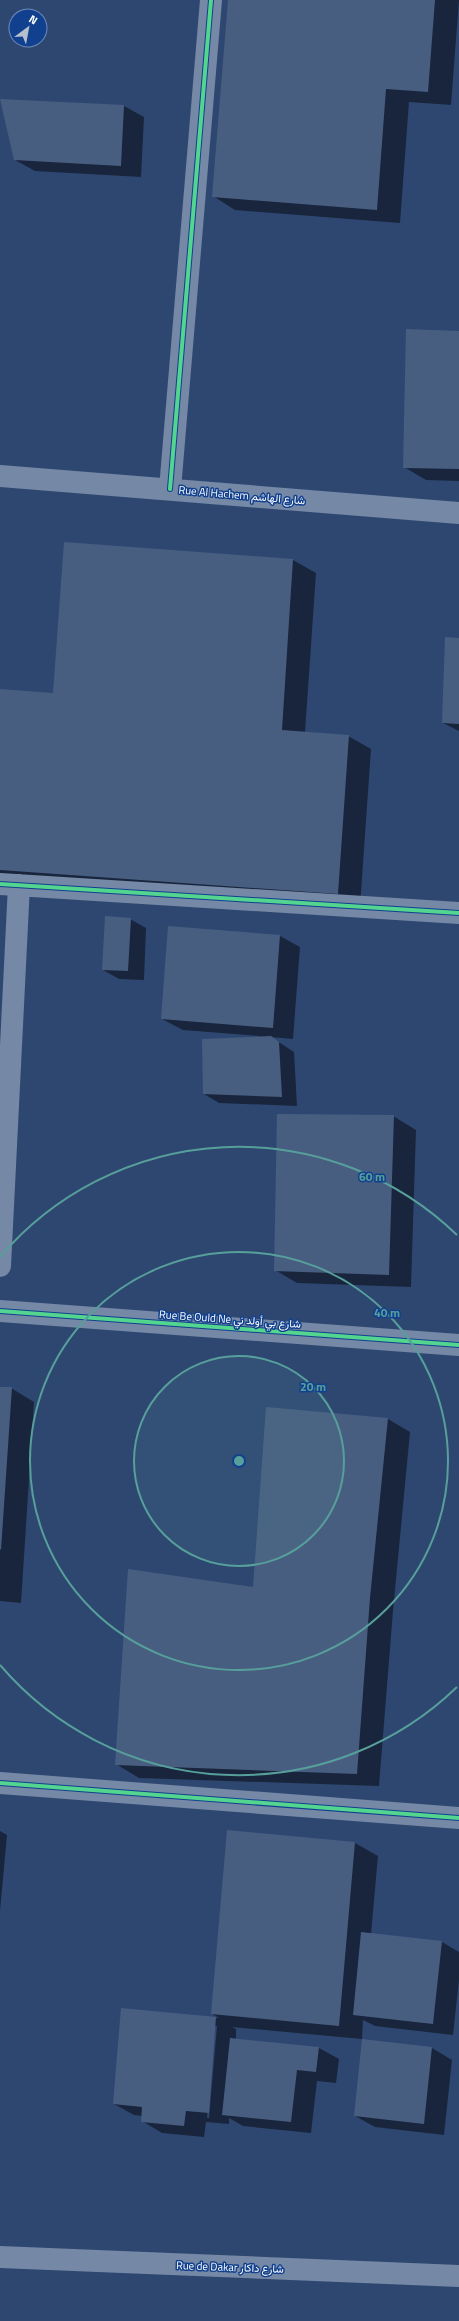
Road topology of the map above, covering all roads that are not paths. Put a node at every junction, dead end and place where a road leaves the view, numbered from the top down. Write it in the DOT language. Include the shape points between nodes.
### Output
graph roads {
  1 [pos="211,0"];
  2 [pos="0,476"];
  3 [pos="170,489"];
  4 [pos="459,513"];
  5 [pos="10,884"];
  6 [pos="459,913"];
  7 [pos="0,1266"];
  8 [pos="0,1311"];
  9 [pos="459,1345"];
  10 [pos="0,1783"];
  11 [pos="459,1818"];
  12 [pos="0,2257"];
  13 [pos="459,2276"];
  1 -- 3 [label="street"];
  2 -- 3 [label="street, Rue Al Hachem شارع الهاشم"];
  3 -- 4 [label="street, Rue Al Hachem شارع الهاشم"];
  5 -- 6 [label="street"];
  5 -- 7 [label="street"];
  8 -- 9 [label="street, Rue Be Ould Ne شارع بي أولد ني"];
  10 -- 11 [label="street"];
  12 -- 13 [label="street, Rue de Dakar شارع داكار"];
}
